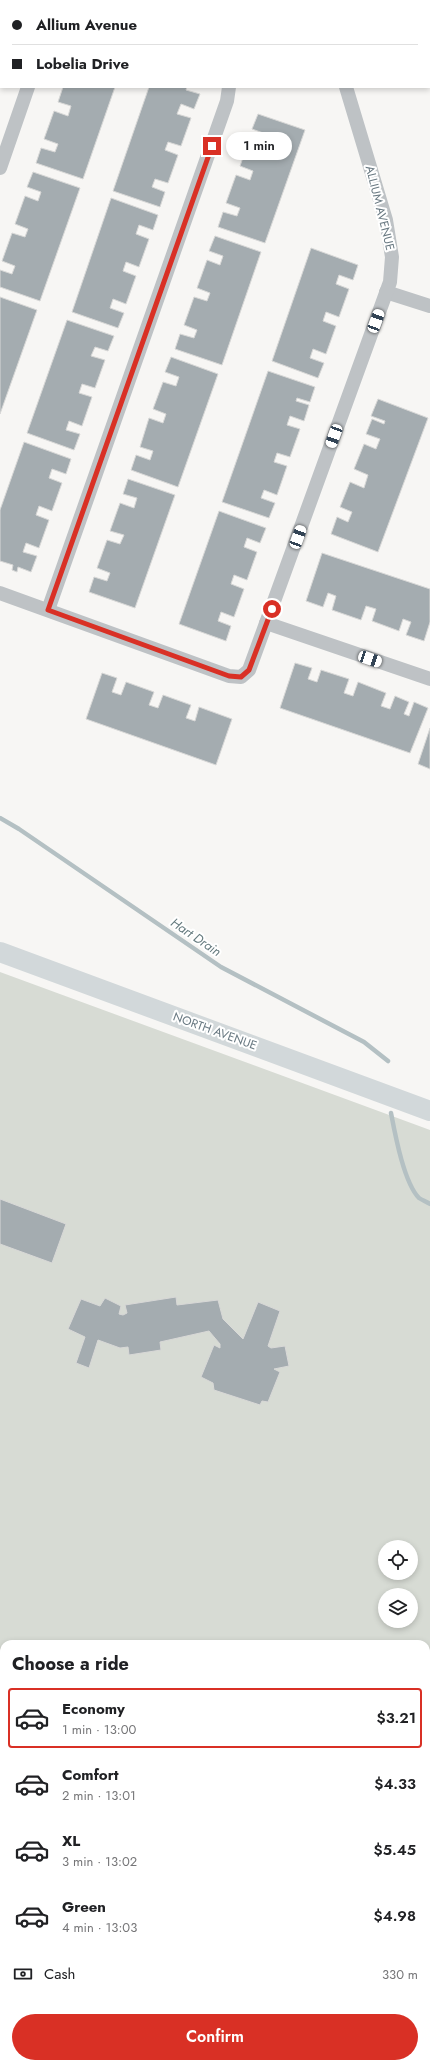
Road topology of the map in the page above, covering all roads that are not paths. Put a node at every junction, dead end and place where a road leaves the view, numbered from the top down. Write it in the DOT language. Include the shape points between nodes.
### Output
graph roads {
  1 [pos="28,88"];
  2 [pos="229,88"];
  3 [pos="346,88"];
  4 [pos="0,168"];
  5 [pos="386,292"];
  6 [pos="430,306"];
  7 [pos="0,593"];
  8 [pos="48,610"];
  9 [pos="266,624"];
  10 [pos="430,679"];
  11 [pos="0,952"];
  12 [pos="430,1111"];
  1 -- 4 [label="street"];
  2 -- 8 [label="street" via="227,101"];
  3 -- 5 [label="street, ALLIUM AVENUE" via="386,220 392,256 390,282"];
  5 -- 6 [label="street"];
  5 -- 9 [label="street, ALLIUM AVENUE"];
  7 -- 8 [label="street"];
  8 -- 9 [label="street, ALLIUM AVENUE" via="229,676 241,677 249,670"];
  9 -- 10 [label="street"];
  11 -- 12 [label="street, NORTH AVENUE"];
}
